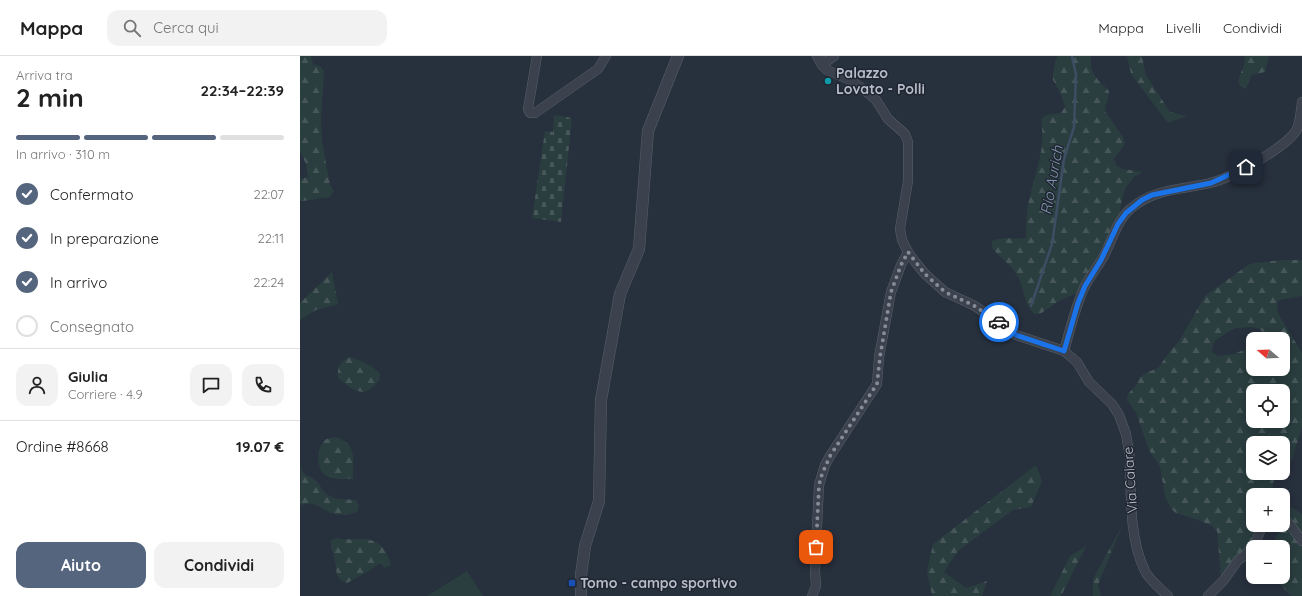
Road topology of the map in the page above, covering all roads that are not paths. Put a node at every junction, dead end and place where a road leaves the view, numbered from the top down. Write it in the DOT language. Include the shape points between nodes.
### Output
graph roads {
  1 [pos="537,56"];
  2 [pos="606,56"];
  3 [pos="678,56"];
  4 [pos="817,56"];
  5 [pos="834,56"];
  6 [pos="822,65"];
  7 [pos="1302,102"];
  8 [pos="1302,118"];
  9 [pos="1297,129"];
  10 [pos="908,252"];
  11 [pos="1064,351"];
  12 [pos="1290,525"];
  13 [pos="1260,532"];
  14 [pos="1302,541"];
  15 [pos="581,596"];
  16 [pos="812,596"];
  17 [pos="1168,596"];
  18 [pos="1208,596"];
  1 -- 2 [label="street" via="528,109 530,113 535,113 598,69"];
  3 -- 15 [label="street" via="648,131 639,249 620,294 601,400 598,501 585,546"];
  4 -- 6 [label="street"];
  5 -- 6 [label="street"];
  6 -- 10 [label="street" via="863,89 876,100 888,119 905,134 908,142 908,181 900,229"];
  7 -- 9 [label="street"];
  8 -- 9 [label="street"];
  9 -- 11 [label="street" via="1278,147 1237,172 1211,183 1152,195 1131,208 1118,224 1085,286"];
  10 -- 11 [label="street" via="925,274 945,292 973,305 1016,335"];
  10 -- 16 [label="street" via="891,292 877,384 830,456 822,474 818,501 816,586"];
  11 -- 17 [label="street, Via Calare" via="1077,362 1090,382 1112,404 1119,415 1129,446 1133,529 1141,562 1152,582"];
  12 -- 14 [label="street"];
  13 -- 18 [label="street" via="1256,543"];
}
